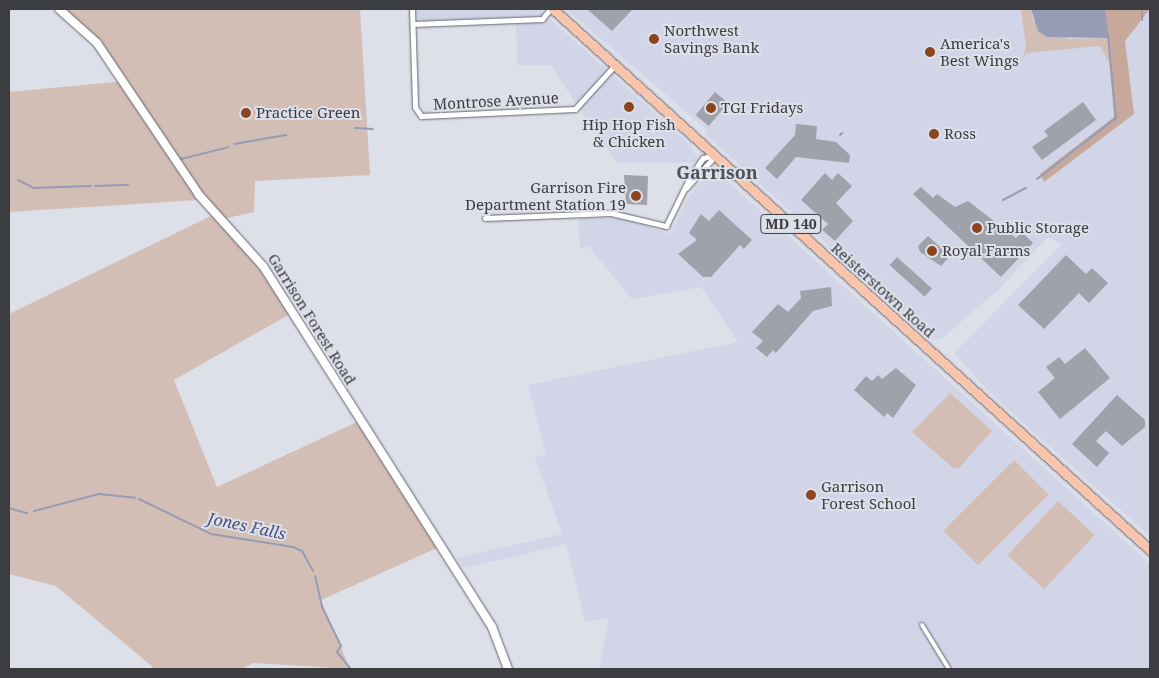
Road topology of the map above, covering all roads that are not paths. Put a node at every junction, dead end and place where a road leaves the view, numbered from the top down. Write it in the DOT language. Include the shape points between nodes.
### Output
graph roads {
  1 [pos="60,9"];
  2 [pos="412,9"];
  3 [pos="552,9"];
  4 [pos="413,24"];
  5 [pos="615,64"];
  6 [pos="715,155"];
  7 [pos="686,188"];
  8 [pos="485,218"];
  9 [pos="1150,550"];
  10 [pos="922,625"];
  11 [pos="508,669"];
  12 [pos="949,669"];
  1 -- 11 [label="main road, Garrison Forest Road" via="97,43 199,195 263,266 492,627"];
  2 -- 4 [label="street"];
  3 -- 4 [label="street" via="542,19"];
  3 -- 5 [label="main road, Reisterstown Road / MD 140"];
  4 -- 5 [label="street, Montrose Avenue" via="419,115 575,109"];
  5 -- 6 [label="main road, Reisterstown Road / MD 140"];
  6 -- 7 [label="street"];
  6 -- 7 [label="street" via="703,158"];
  6 -- 9 [label="main road, Reisterstown Road / MD 140"];
  7 -- 8 [label="street" via="666,226 611,213"];
  10 -- 12 [label="street"];
}
